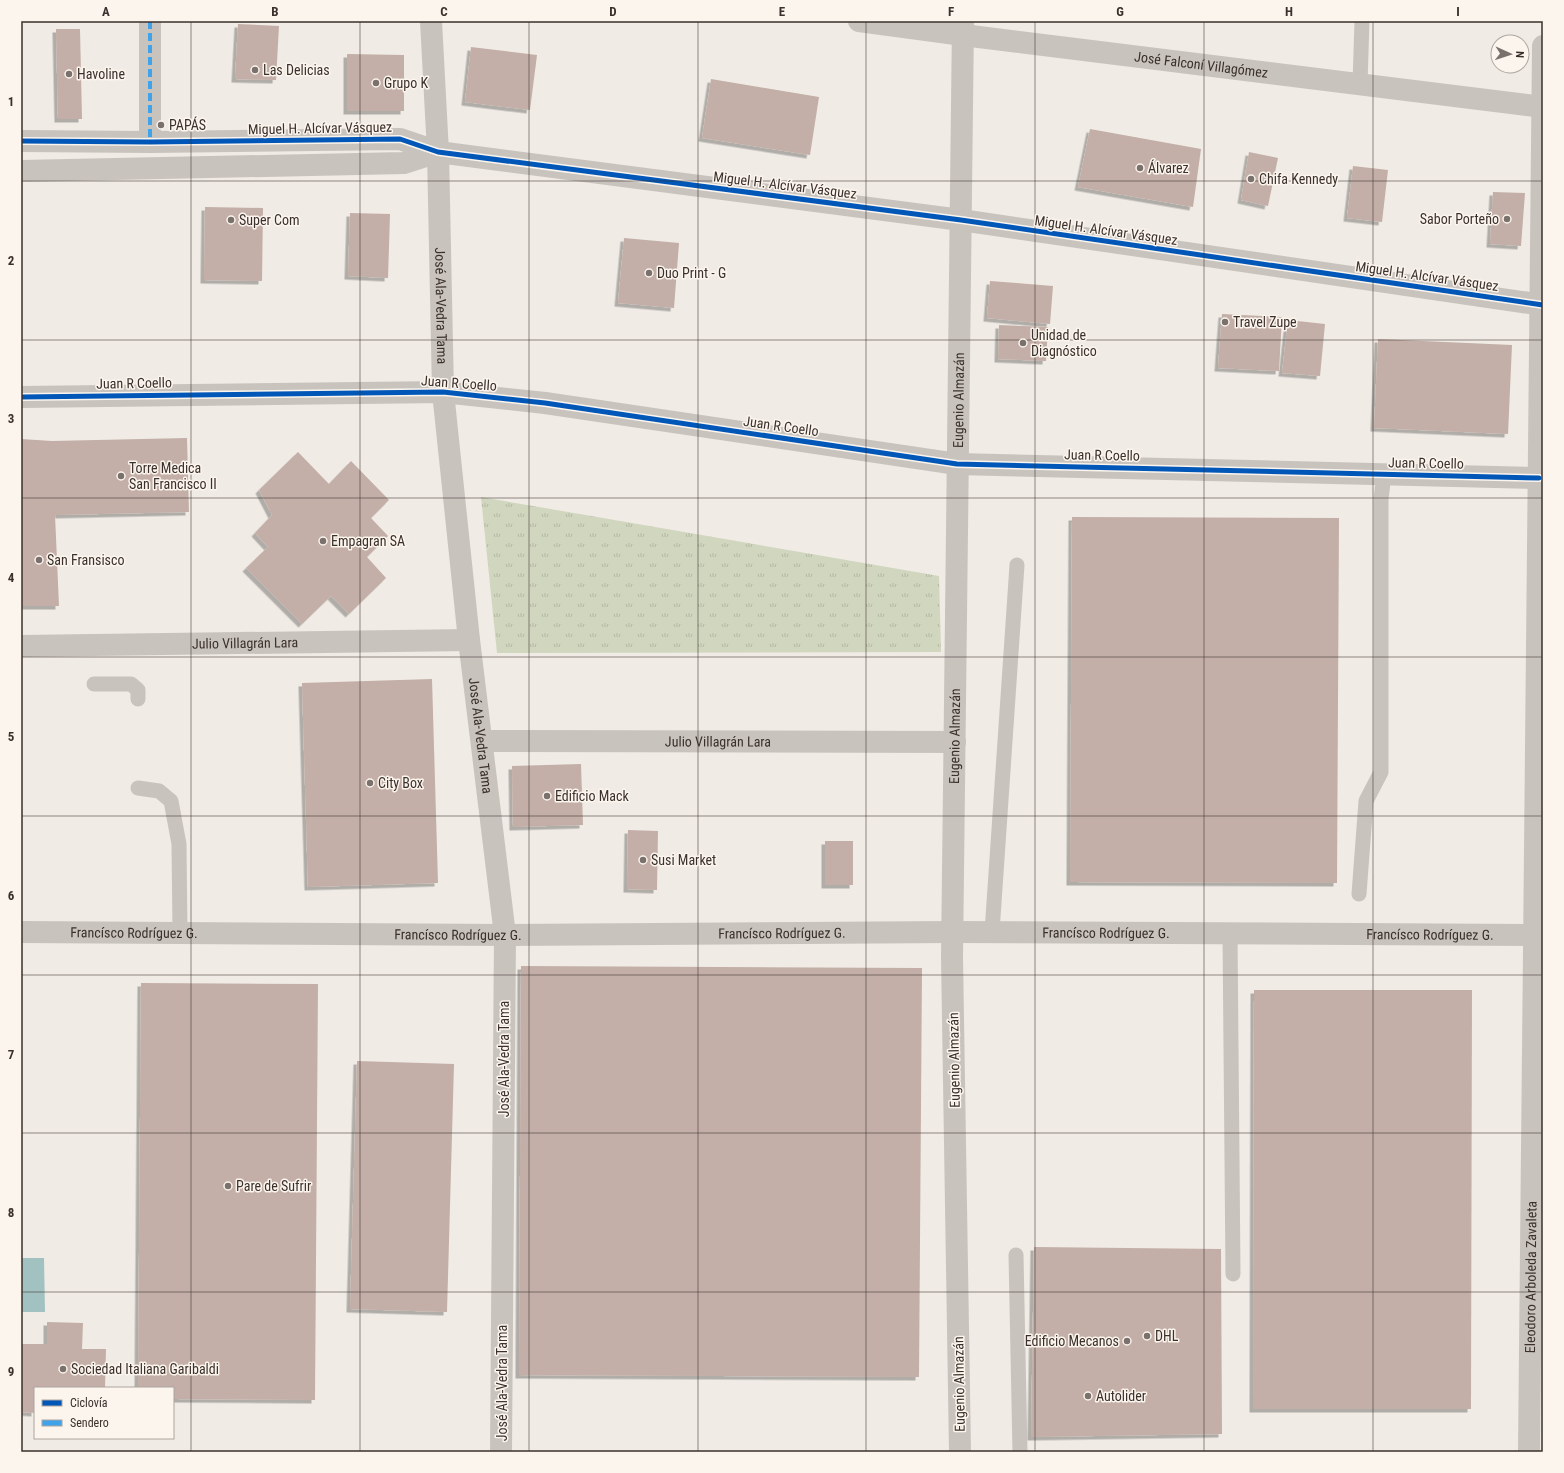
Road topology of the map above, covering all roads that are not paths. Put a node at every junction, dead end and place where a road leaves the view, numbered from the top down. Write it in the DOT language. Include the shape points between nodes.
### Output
graph roads {
  1 [pos="150,21"];
  2 [pos="431,21"];
  3 [pos="859,21"];
  4 [pos="1362,21"];
  5 [pos="963,28"];
  6 [pos="1543,46"];
  7 [pos="1360,84"];
  8 [pos="1543,107"];
  9 [pos="21,140"];
  10 [pos="150,142"];
  11 [pos="438,152"];
  12 [pos="21,171"];
  13 [pos="961,220"];
  14 [pos="1542,305"];
  15 [pos="443,392"];
  16 [pos="21,397"];
  17 [pos="957,464"];
  18 [pos="1384,474"];
  19 [pos="1539,478"];
  20 [pos="1541,511"];
  21 [pos="1017,565"];
  22 [pos="1540,568"];
  23 [pos="469,640"];
  24 [pos="21,646"];
  25 [pos="94,684"];
  26 [pos="138,699"];
  27 [pos="482,741"];
  28 [pos="955,742"];
  29 [pos="1539,754"];
  30 [pos="138,788"];
  31 [pos="1359,894"];
  32 [pos="21,932"];
  33 [pos="953,932"];
  34 [pos="992,932"];
  35 [pos="180,933"];
  36 [pos="1230,934"];
  37 [pos="505,935"];
  38 [pos="1538,935"];
  39 [pos="1016,1255"];
  40 [pos="1233,1274"];
  41 [pos="501,1452"];
  42 [pos="960,1452"];
  43 [pos="1020,1452"];
  44 [pos="1529,1452"];
  1 -- 10 [label="street"];
  2 -- 11 [label="street, José Ala-Vedra Tama"];
  3 -- 5 [label="street, José Falconí Villagómez"];
  4 -- 7 [label="lane"];
  5 -- 7 [label="street, José Falconí Villagómez"];
  5 -- 13 [label="street, Eugenio Almazán"];
  6 -- 8 [label="street, Eleodoro Arboleda Zavaleta"];
  7 -- 8 [label="street, José Falconí Villagómez"];
  8 -- 14 [label="street, Eleodoro Arboleda Zavaleta"];
  9 -- 10 [label="street, Miguel H. Alcívar Vásquez"];
  10 -- 11 [label="street, Miguel H. Alcívar Vásquez" via="400,139"];
  11 -- 12 [label="street, Miguel H. Alcívar Vásquez" via="404,163"];
  11 -- 13 [label="street, Miguel H. Alcívar Vásquez"];
  11 -- 15 [label="street, José Ala-Vedra Tama"];
  13 -- 14 [label="street, Miguel H. Alcívar Vásquez"];
  13 -- 17 [label="street, Eugenio Almazán"];
  14 -- 19 [label="street, Eleodoro Arboleda Zavaleta"];
  15 -- 16 [label="street, Juan R Coello"];
  15 -- 17 [label="street, Juan R Coello" via="545,403"];
  15 -- 23 [label="street, José Ala-Vedra Tama"];
  17 -- 18 [label="street, Juan R Coello"];
  17 -- 28 [label="street, Eugenio Almazán"];
  18 -- 19 [label="street, Juan R Coello"];
  18 -- 31 [label="lane" via="1381,499 1381,772 1366,801"];
  19 -- 20 [label="street, Eleodoro Arboleda Zavaleta"];
  20 -- 22 [label="street, Eleodoro Arboleda Zavaleta"];
  21 -- 34 [label="lane"];
  22 -- 29 [label="street, Eleodoro Arboleda Zavaleta"];
  23 -- 24 [label="street, Julio Villagrán Lara"];
  23 -- 27 [label="street, José Ala-Vedra Tama"];
  25 -- 26 [label="lane" via="131,684 138,690"];
  27 -- 28 [label="street, Julio Villagrán Lara"];
  27 -- 37 [label="street, José Ala-Vedra Tama"];
  28 -- 33 [label="street, Eugenio Almazán"];
  29 -- 38 [label="street, Eleodoro Arboleda Zavaleta"];
  30 -- 35 [label="lane" via="159,791 171,801 179,844"];
  32 -- 35 [label="street, Francísco Rodríguez G."];
  33 -- 34 [label="street, Francísco Rodríguez G."];
  33 -- 37 [label="street, Francísco Rodríguez G."];
  33 -- 42 [label="street, Eugenio Almazán"];
  34 -- 36 [label="street, Francísco Rodríguez G."];
  35 -- 37 [label="street, Francísco Rodríguez G."];
  36 -- 38 [label="street, Francísco Rodríguez G."];
  36 -- 40 [label="lane"];
  37 -- 41 [label="street, José Ala-Vedra Tama"];
  38 -- 44 [label="street, Eleodoro Arboleda Zavaleta"];
  39 -- 43 [label="lane"];
}
